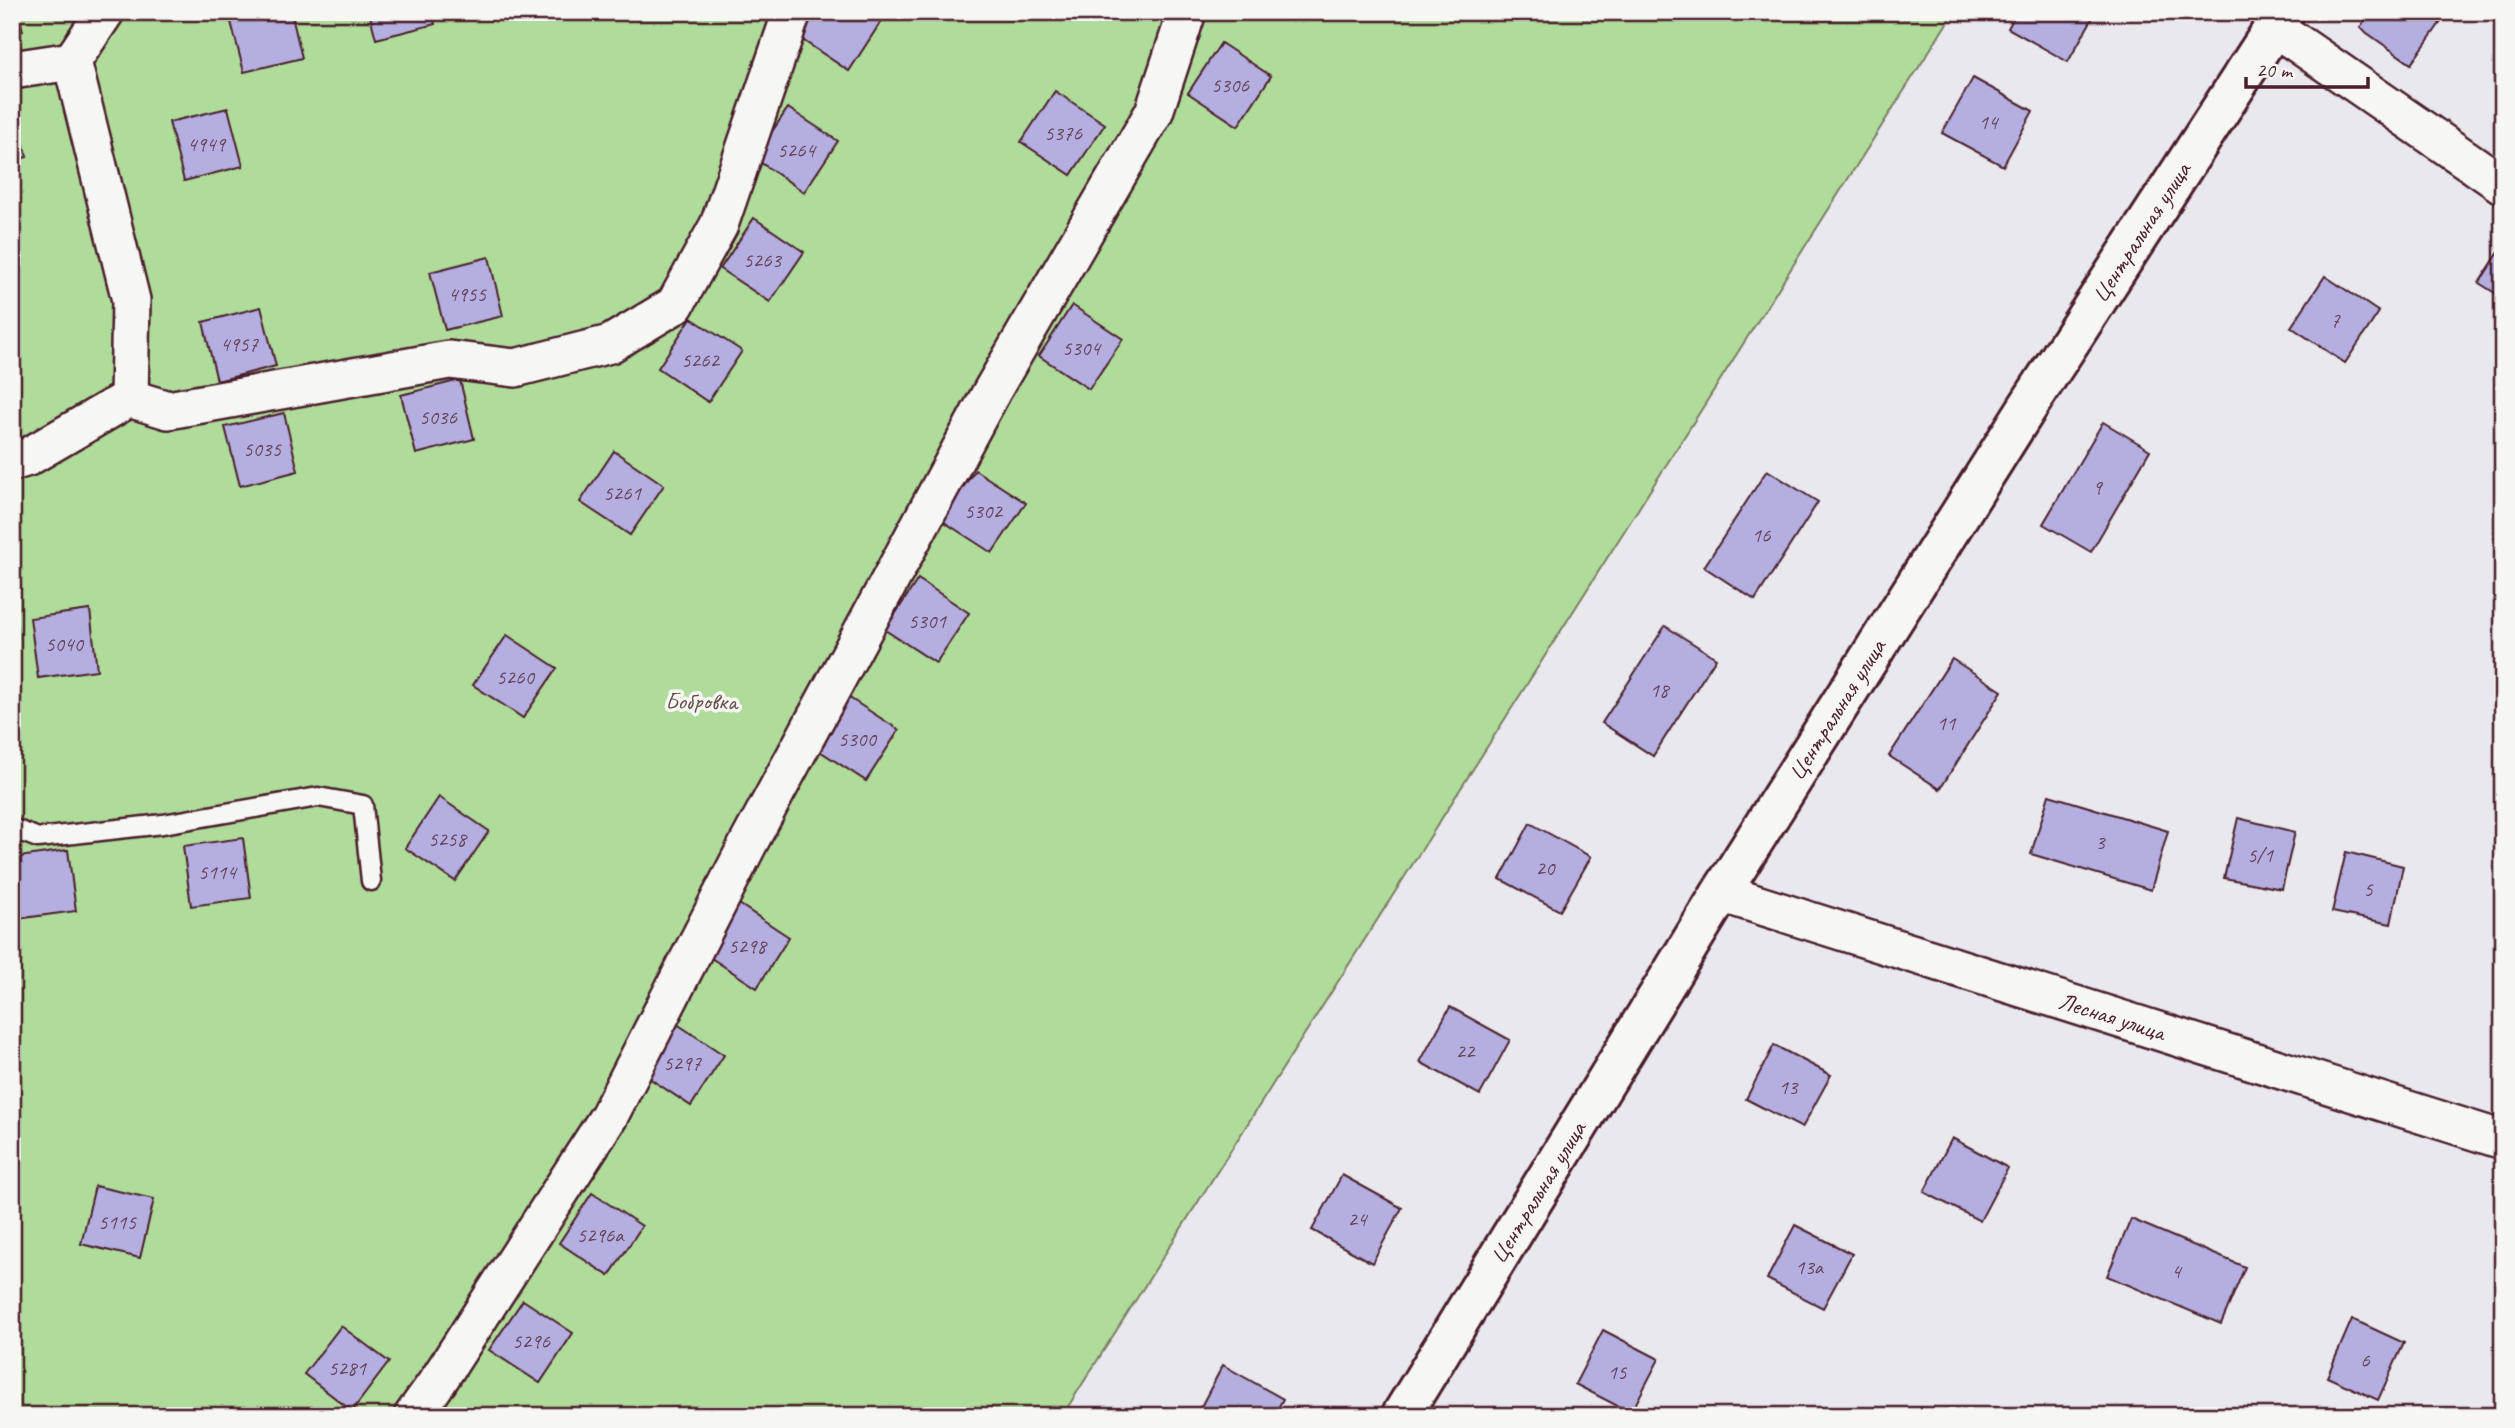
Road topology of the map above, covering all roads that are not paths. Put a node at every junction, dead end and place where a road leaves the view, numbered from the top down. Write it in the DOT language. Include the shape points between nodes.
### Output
graph roads {
  1 [pos="105,12"];
  2 [pos="792,12"];
  3 [pos="1187,12"];
  4 [pos="2279,20"];
  5 [pos="72,61"];
  6 [pos="12,70"];
  7 [pos="2503,185"];
  8 [pos="129,398"];
  9 [pos="12,462"];
  10 [pos="12,828"];
  11 [pos="371,881"];
  12 [pos="1721,892"];
  13 [pos="2503,1140"];
  14 [pos="412,1416"];
  15 [pos="1401,1416"];
  1 -- 5 [label="street"];
  2 -- 8 [label="street" via="719,225 675,305 610,344 515,368 449,360 168,410"];
  3 -- 14 [label="street" via="1154,112 979,416 748,844 609,1116"];
  4 -- 7 [label="street"];
  4 -- 12 [label="street, Центральная улица"];
  5 -- 6 [label="street"];
  5 -- 8 [label="street" via="131,300"];
  8 -- 9 [label="street"];
  10 -- 11 [label="lane" via="38,838 163,824 318,797 363,805"];
  12 -- 13 [label="street, Лесная улица"];
  12 -- 15 [label="street, Центральная улица"];
}
